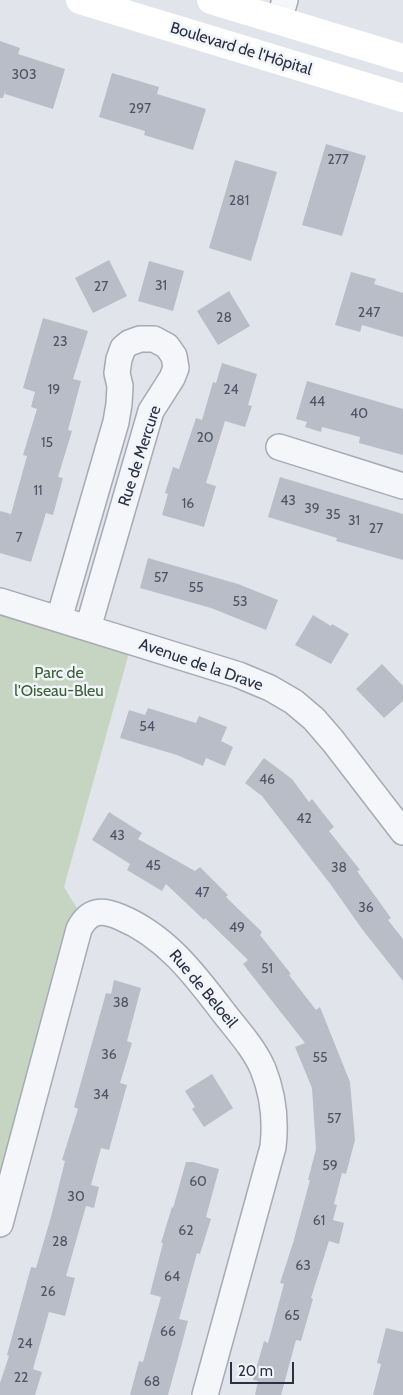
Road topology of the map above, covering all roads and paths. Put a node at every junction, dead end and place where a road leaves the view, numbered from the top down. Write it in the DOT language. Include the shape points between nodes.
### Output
graph roads {
  1 [pos="80,0"];
  2 [pos="211,0"];
  3 [pos="282,10"];
  4 [pos="403,58"];
  5 [pos="403,98"];
  6 [pos="279,447"];
  7 [pos="403,486"];
  8 [pos="0,601"];
  9 [pos="59,619"];
  10 [pos="88,628"];
  11 [pos="403,832"];
  12 [pos="0,1224"];
  13 [pos="205,1395"];
  1 -- 5 [label="main road, Boulevard de l'Hôpital"];
  2 -- 3 [label="main road"];
  3 -- 4 [label="main road"];
  6 -- 7 [label="street"];
  8 -- 9 [label="street, Avenue de la Drave"];
  9 -- 10 [label="street, Avenue de la Drave"];
  9 -- 10 [label="street, Rue de Mercure" via="116,422 119,359 129,342 154,339 167,346 174,356 176,368 151,411"];
  10 -- 11 [label="street, Avenue de la Drave" via="239,675 294,702 334,741"];
  12 -- 13 [label="street, Rue de Beloeil" via="80,929 84,920 93,913 114,915 146,929 181,960 252,1048 269,1089 275,1128 273,1147"];
}
